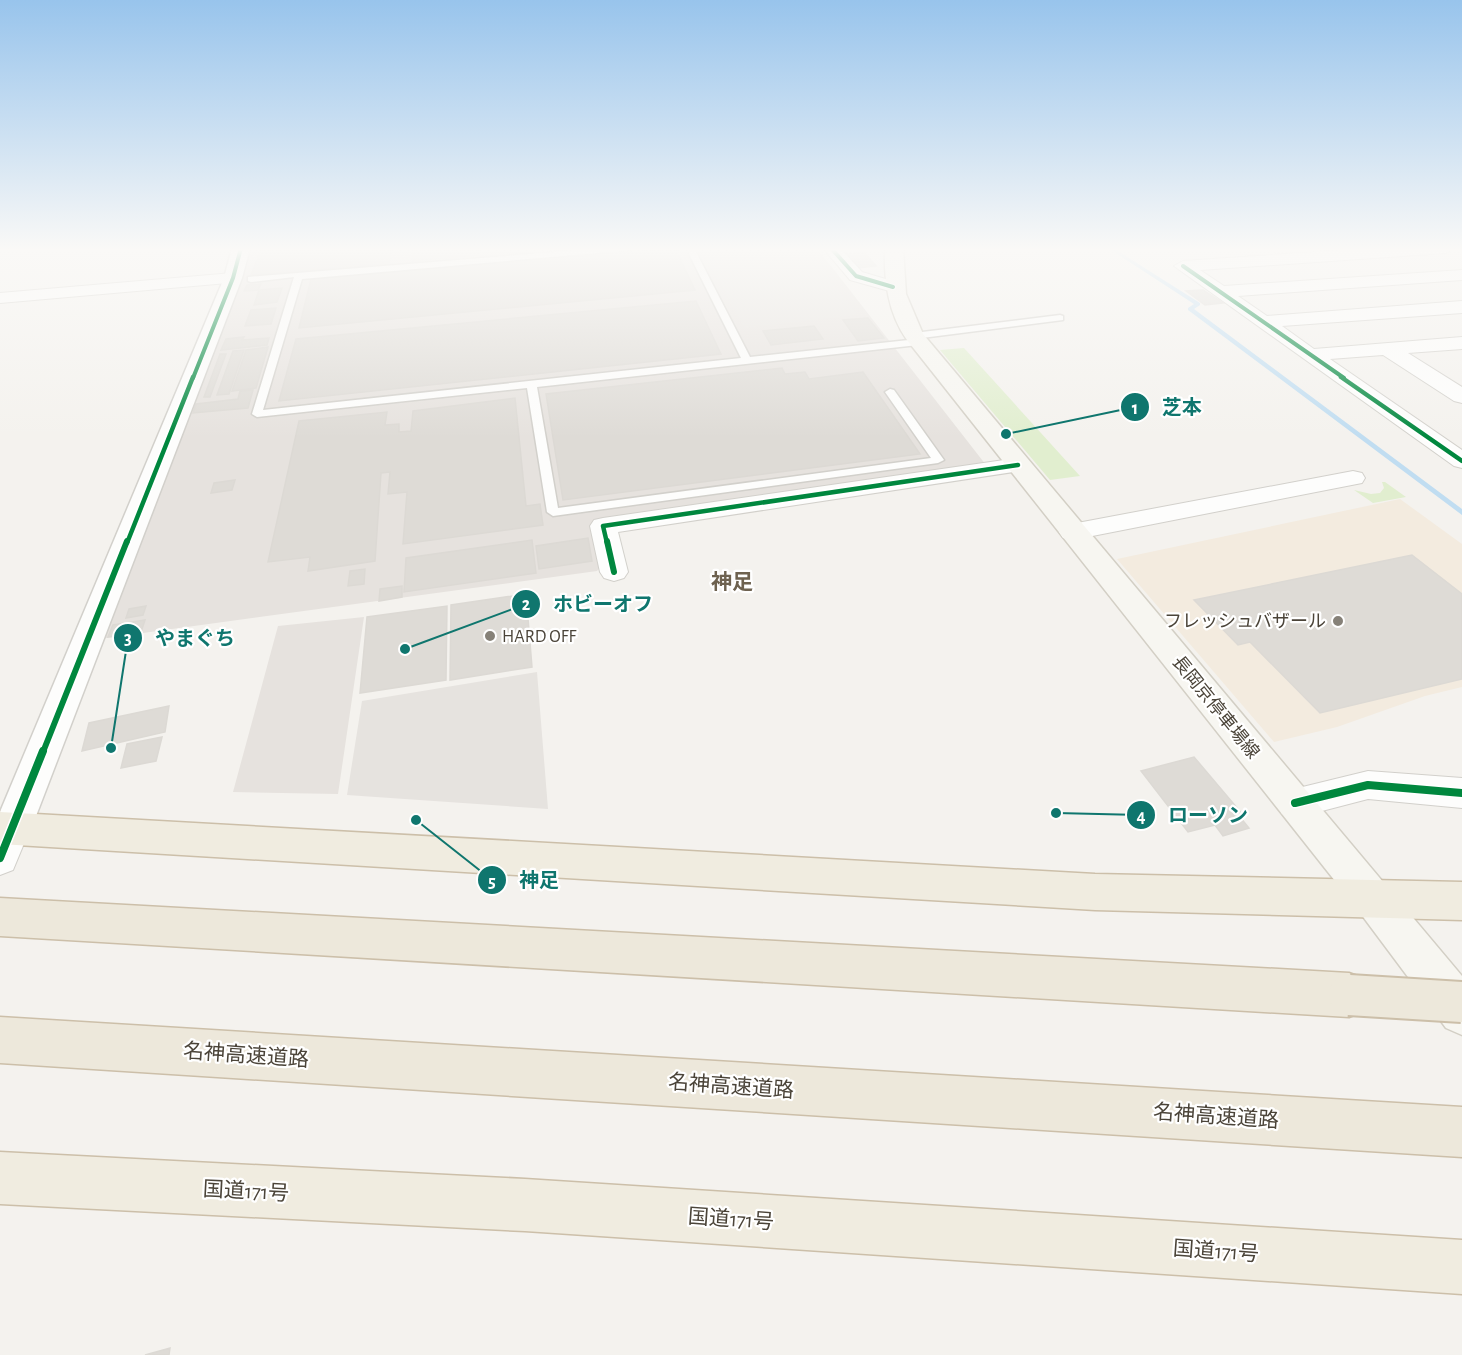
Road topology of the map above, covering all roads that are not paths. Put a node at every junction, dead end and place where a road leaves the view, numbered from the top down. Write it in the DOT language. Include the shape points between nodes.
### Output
graph roads {
  1 [pos="222,311"];
  2 [pos="288,311"];
  3 [pos="722,311"];
  4 [pos="901,311"];
  5 [pos="1247,311"];
  6 [pos="1406,311"];
  7 [pos="1060,318"];
  8 [pos="1262,322"];
  9 [pos="916,339"];
  10 [pos="1462,343"];
  11 [pos="1388,349"];
  12 [pos="1310,355"];
  13 [pos="747,360"];
  14 [pos="531,384"];
  15 [pos="890,392"];
  16 [pos="1462,396"];
  17 [pos="1462,461"];
  18 [pos="1018,465"];
  19 [pos="1353,478"];
  20 [pos="1072,532"];
  21 [pos="614,572"];
  22 [pos="1462,793"];
  23 [pos="1295,803"];
  24 [pos="4,838"];
  25 [pos="1372,897"];
  26 [pos="1462,902"];
  27 [pos="0,917"];
  28 [pos="1462,1002"];
  29 [pos="1462,1012"];
  30 [pos="0,1040"];
  31 [pos="1461,1132"];
  32 [pos="0,1178"];
  33 [pos="1462,1267"];
  1 -- 24 [label="street"];
  2 -- 14 [label="lane" via="257,414"];
  3 -- 13 [label="lane"];
  4 -- 9 [label="main road, 長岡京停車場線"];
  5 -- 8 [label="street"];
  6 -- 8 [label="street"];
  7 -- 9 [label="lane"];
  8 -- 12 [label="street"];
  9 -- 13 [label="lane"];
  9 -- 18 [label="main road, 長岡京停車場線"];
  10 -- 11 [label="street"];
  11 -- 12 [label="street"];
  11 -- 16 [label="street"];
  12 -- 17 [label="street"];
  13 -- 14 [label="lane"];
  14 -- 15 [label="lane" via="553,512 938,460"];
  18 -- 20 [label="main road, 長岡京停車場線"];
  18 -- 21 [label="street" via="603,526"];
  19 -- 20 [label="street"];
  20 -- 23 [label="main road, 長岡京停車場線"];
  22 -- 23 [label="street" via="1368,785"];
  23 -- 25 [label="main road, 長岡京停車場線"];
  24 -- 25 [label="highway" via="1095,892"];
  25 -- 26 [label="highway"];
  25 -- 29 [label="main road, 長岡京停車場線"];
  27 -- 28 [label="highway, bridge"];
  30 -- 31 [label="highway, 名神高速道路"];
  32 -- 33 [label="highway, 国道171号" via="525,1205"];
}
